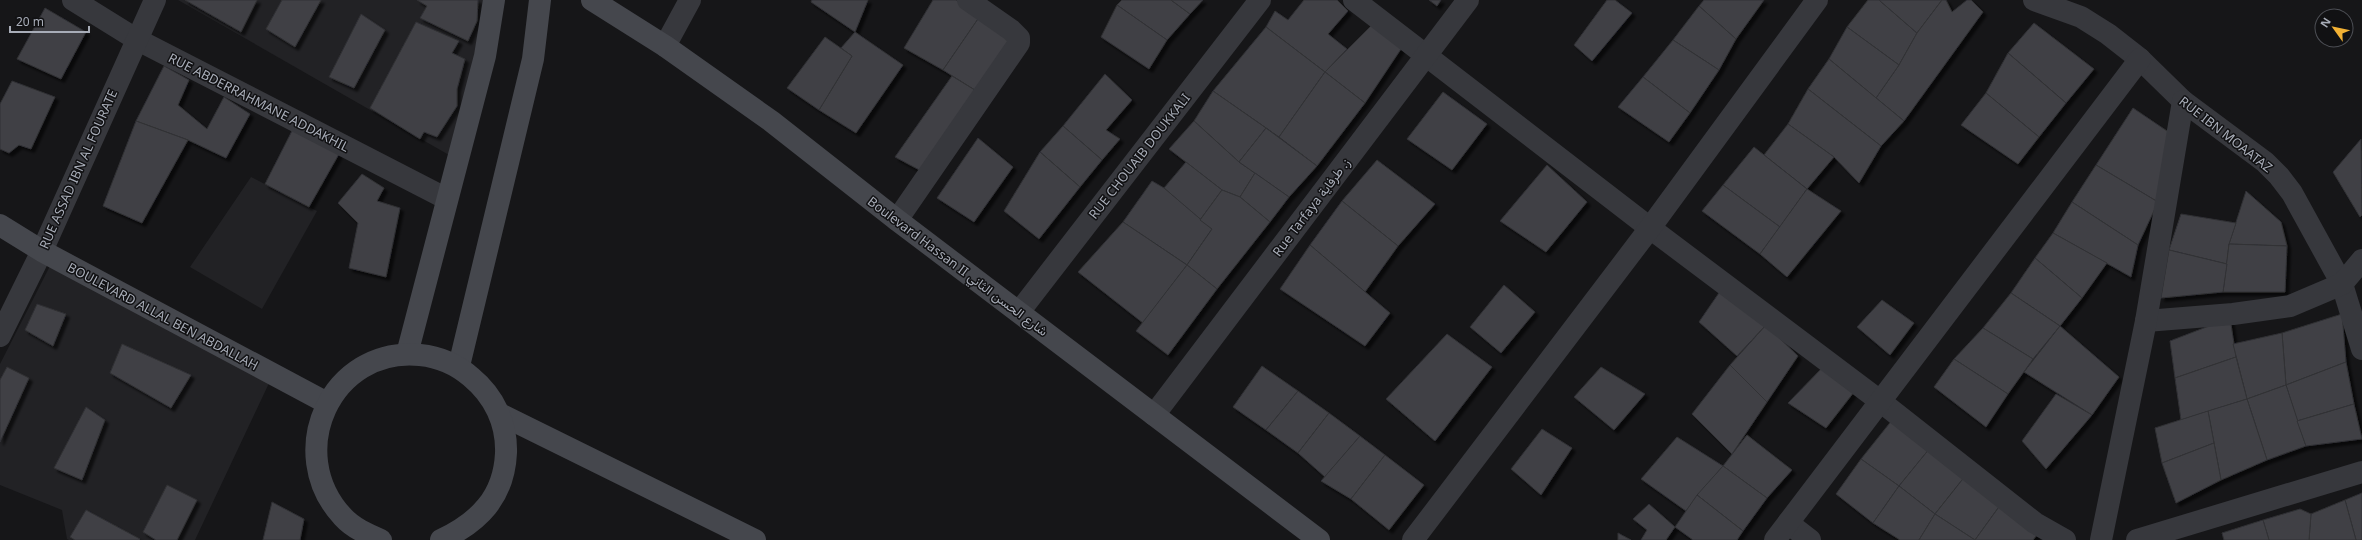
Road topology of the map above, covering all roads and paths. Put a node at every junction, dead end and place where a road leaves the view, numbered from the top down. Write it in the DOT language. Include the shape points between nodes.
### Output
graph roads {
  1 [pos="73,0"];
  2 [pos="154,0"];
  3 [pos="494,0"];
  4 [pos="540,0"];
  5 [pos="592,0"];
  6 [pos="690,0"];
  7 [pos="968,0"];
  8 [pos="1260,0"];
  9 [pos="1354,0"];
  10 [pos="1468,0"];
  11 [pos="1817,0"];
  12 [pos="2034,0"];
  13 [pos="2083,9"];
  14 [pos="136,39"];
  15 [pos="666,46"];
  16 [pos="1426,54"];
  17 [pos="2140,60"];
  18 [pos="2183,101"];
  19 [pos="447,199"];
  20 [pos="897,220"];
  21 [pos="0,225"];
  22 [pos="1650,228"];
  23 [pos="42,251"];
  24 [pos="2362,260"];
  25 [pos="2342,284"];
  26 [pos="1019,312"];
  27 [pos="2146,321"];
  28 [pos="0,336"];
  29 [pos="2362,349"];
  30 [pos="407,354"];
  31 [pos="459,366"];
  32 [pos="1880,401"];
  33 [pos="327,403"];
  34 [pos="500,414"];
  35 [pos="1154,415"];
  36 [pos="2362,472"];
  37 [pos="1782,532"];
  38 [pos="368,537"];
  39 [pos="441,540"];
  40 [pos="755,540"];
  41 [pos="1319,540"];
  42 [pos="1413,540"];
  43 [pos="1810,540"];
  44 [pos="2065,540"];
  45 [pos="2101,540"];
  46 [pos="2137,540"];
  1 -- 14 [label="street, RUE ABDERRAHMANE ADDAKHIL"];
  2 -- 14 [label="street, RUE ASSAD IBN AL FOURATE"];
  3 -- 19 [label="main road" via="485,56"];
  4 -- 31 [label="main road" via="533,59"];
  5 -- 15 [label="main road, Boulevard Hassan II شارع الحسن الثاني"];
  6 -- 15 [label="street"];
  7 -- 20 [label="street" via="1011,30 1019,38 1018,43"];
  8 -- 26 [label="street, RUE CHOUAIB DOUKKALI"];
  9 -- 16 [label="street"];
  10 -- 16 [label="street, Rue Tarfaya ز. طرفاية"];
  11 -- 22 [label="street"];
  12 -- 13 [label="street, RUE IBN MOAATAZ"];
  13 -- 17 [label="street, RUE IBN MOAATAZ"];
  14 -- 19 [label="street, RUE ABDERRAHMANE ADDAKHIL"];
  14 -- 23 [label="street, RUE ASSAD IBN AL FOURATE"];
  15 -- 20 [label="main road, Boulevard Hassan II شارع الحسن الثاني" via="771,121"];
  16 -- 22 [label="street"];
  16 -- 35 [label="street, Rue Tarfaya ز. طرفاية"];
  17 -- 18 [label="street, RUE IBN MOAATAZ"];
  17 -- 32 [label="street"];
  18 -- 25 [label="street, RUE IBN MOAATAZ" via="2265,162 2279,176 2292,193"];
  18 -- 27 [label="street"];
  19 -- 30 [label="main road"];
  20 -- 26 [label="main road, Boulevard Hassan II شارع الحسن الثاني"];
  21 -- 23 [label="main road, BOULEVARD ALLAL BEN ABDALLAH"];
  22 -- 32 [label="street"];
  22 -- 42 [label="street"];
  23 -- 28 [label="street, RUE ASSAD IBN AL FOURATE"];
  23 -- 33 [label="main road, BOULEVARD ALLAL BEN ABDALLAH"];
  24 -- 25 [label="street"];
  25 -- 27 [label="street" via="2290,306 2263,311"];
  25 -- 29 [label="street, RUE IBN MOAATAZ"];
  26 -- 35 [label="main road, Boulevard Hassan II شارع الحسن الثاني"];
  27 -- 45 [label="street"];
  30 -- 31 [label="main road" via="434,356"];
  30 -- 33 [label="main road" via="383,358 360,368 342,384"];
  31 -- 34 [label="main road" via="483,386"];
  32 -- 37 [label="street"];
  32 -- 44 [label="street" via="2035,523"];
  33 -- 38 [label="main road" via="318,426 315,451 318,475 328,497 343,517"];
  34 -- 39 [label="main road" via="506,439 505,466 497,491 483,513 463,530"];
  34 -- 40 [label="main road"];
  35 -- 41 [label="main road, Boulevard Hassan II شارع الحسن الثاني"];
  36 -- 46 [label="street"];
  37 -- 43 [label="street"];
}
